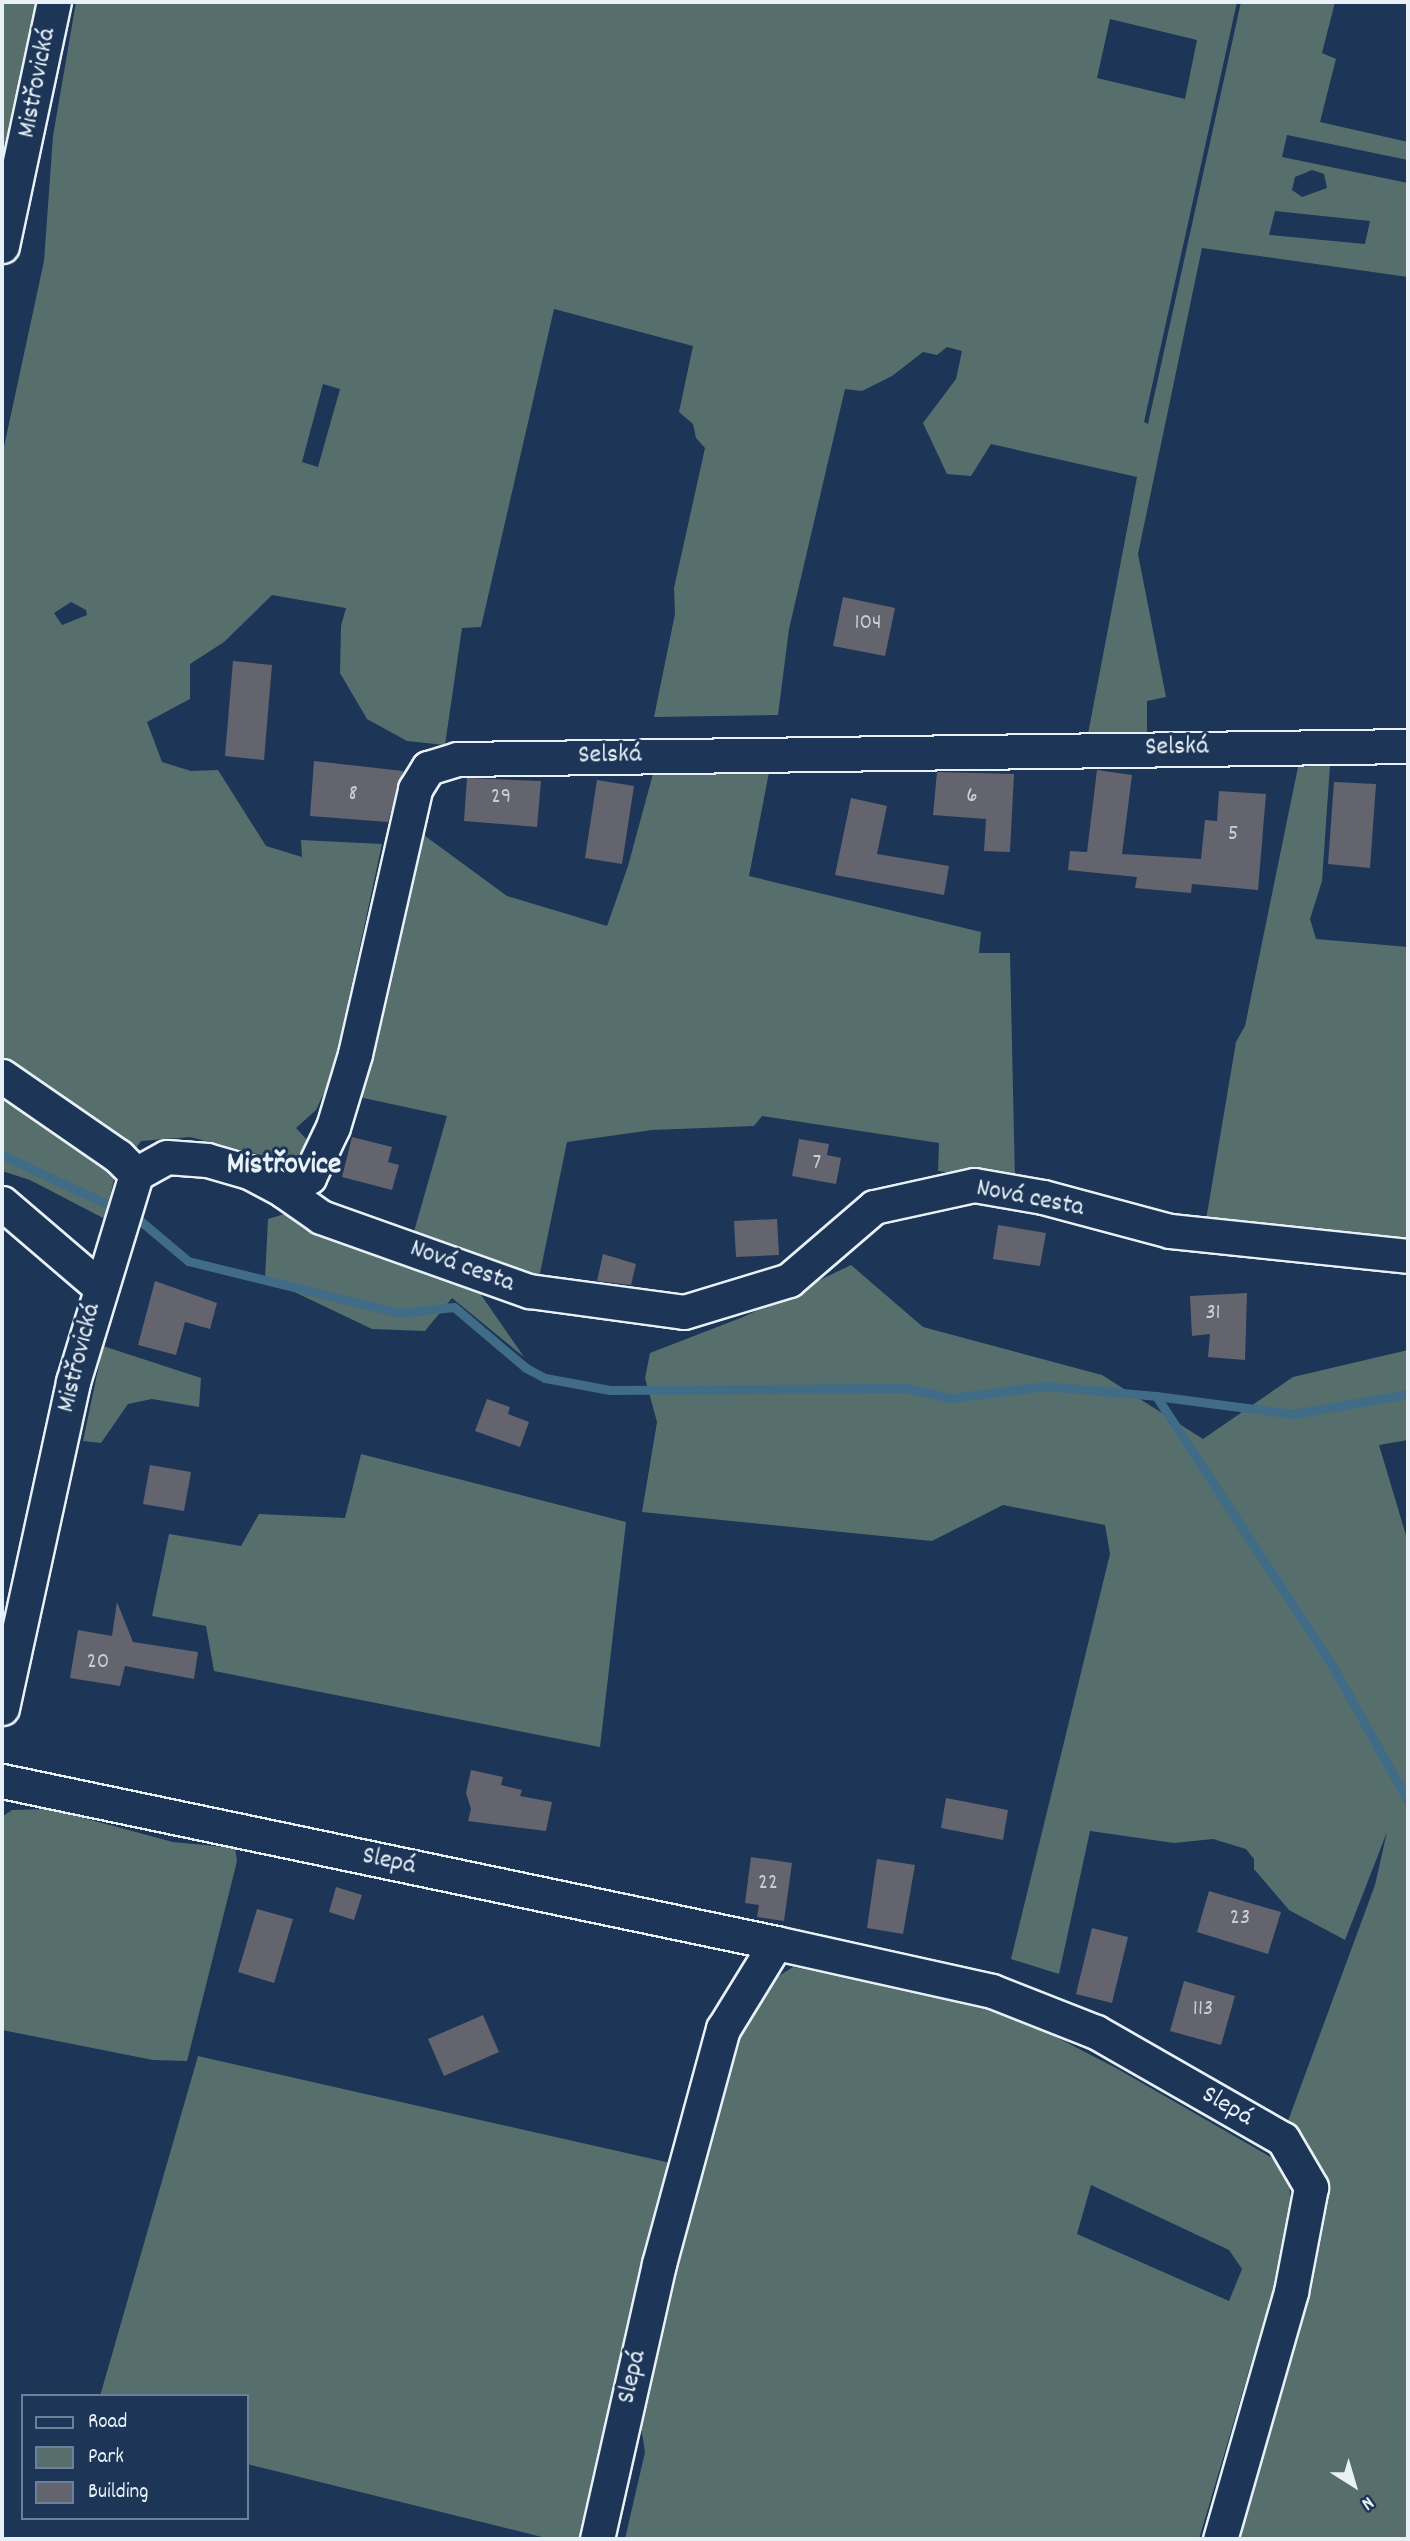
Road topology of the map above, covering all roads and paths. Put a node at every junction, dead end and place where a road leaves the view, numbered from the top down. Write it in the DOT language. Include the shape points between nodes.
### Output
graph roads {
  1 [pos="54,2"];
  2 [pos="2,246"];
  3 [pos="1408,746"];
  4 [pos="2,1076"];
  5 [pos="284,1191"];
  6 [pos="129,1198"];
  7 [pos="2,1203"];
  8 [pos="1408,1256"];
  9 [pos="99,1286"];
  10 [pos="2,1708"];
  11 [pos="2,1781"];
  12 [pos="776,1943"];
  13 [pos="597,2539"];
  14 [pos="1220,2539"];
  1 -- 2 [label="street, Mistřovická"];
  3 -- 5 [label="street, Selská" via="485,758 457,759 428,768 415,789 355,1055 333,1127 309,1177"];
  4 -- 6 [label="street" via="118,1156"];
  5 -- 6 [label="street" via="249,1172 207,1160 167,1157"];
  5 -- 8 [label="street, Nová cesta" via="321,1217 529,1291 684,1312 789,1280 874,1207 974,1185 1043,1197 1170,1231"];
  6 -- 9 [label="street, Mistřovická"];
  7 -- 9 [label="street"];
  9 -- 10 [label="street, Mistřovická" via="73,1382"];
  11 -- 12 [label="street, Slepá"];
  12 -- 13 [label="street, Slepá" via="723,2029 659,2264"];
  12 -- 14 [label="street, Slepá" via="992,1991 1096,2032 1283,2140 1311,2187 1291,2292"];
}
